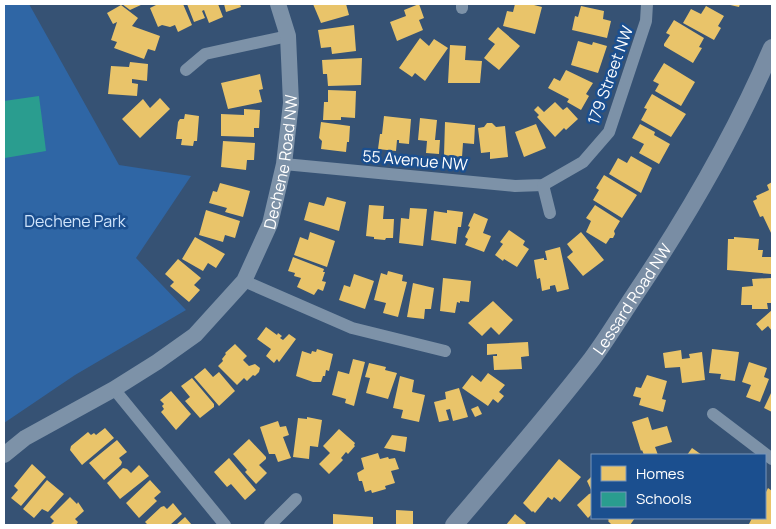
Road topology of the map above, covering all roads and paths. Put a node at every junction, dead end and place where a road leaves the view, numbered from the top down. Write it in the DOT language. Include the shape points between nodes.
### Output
graph roads {
  1 [pos="278,4"];
  2 [pos="647,4"];
  3 [pos="288,36"];
  4 [pos="772,51"];
  5 [pos="186,70"];
  6 [pos="284,164"];
  7 [pos="543,185"];
  8 [pos="550,213"];
  9 [pos="244,281"];
  10 [pos="445,351"];
  11 [pos="114,389"];
  12 [pos="713,414"];
  13 [pos="764,454"];
  14 [pos="4,455"];
  15 [pos="296,499"];
  16 [pos="225,525"];
  17 [pos="270,525"];
  18 [pos="454,525"];
  1 -- 3 [label="street, Dechene Road NW"];
  2 -- 7 [label="street, 179 Street NW" via="646,21 609,132 583,162"];
  3 -- 5 [label="street" via="205,54"];
  3 -- 6 [label="street, Dechene Road NW" via="291,102"];
  4 -- 18 [label="main road, Lessard Road NW" via="690,210 593,357"];
  6 -- 7 [label="street, 55 Avenue NW" via="515,186"];
  6 -- 9 [label="street, Dechene Road NW" via="270,224"];
  7 -- 8 [label="street"];
  9 -- 10 [label="street" via="352,328"];
  9 -- 11 [label="street, Dechene Road NW" via="195,335"];
  11 -- 14 [label="street, Dechene Road NW" via="25,438"];
  11 -- 16 [label="street"];
  12 -- 13 [label="street"];
  15 -- 17 [label="street"];
}
